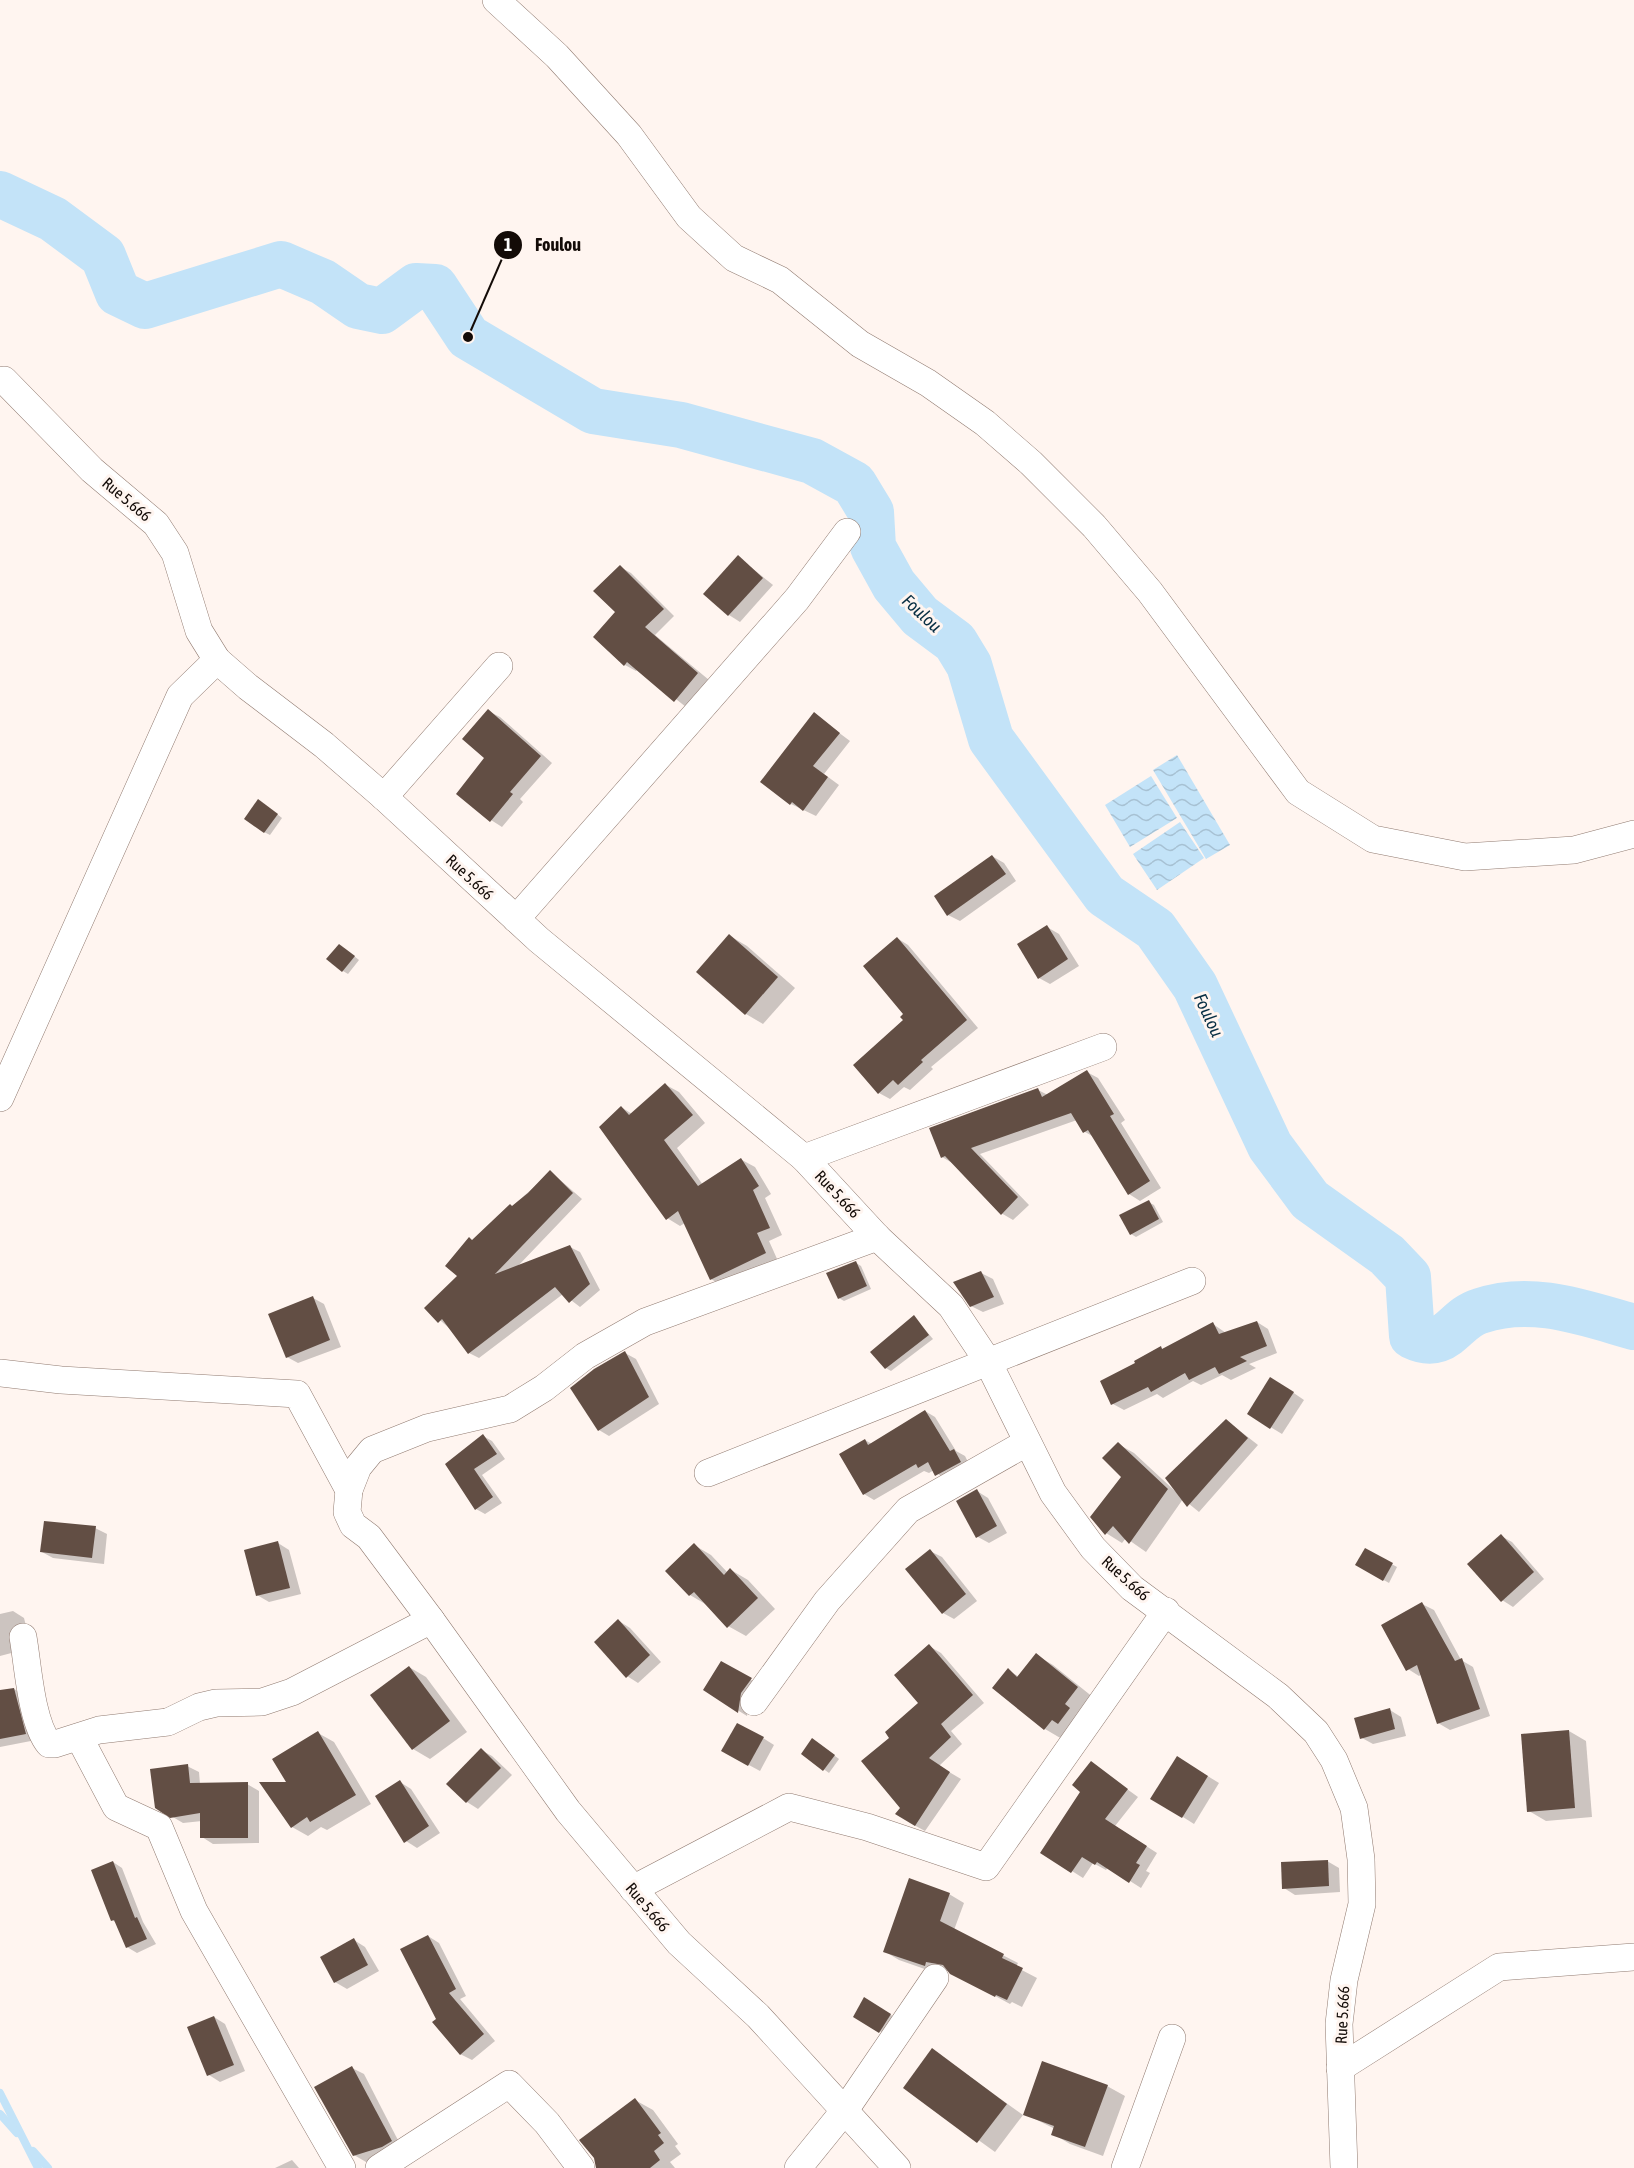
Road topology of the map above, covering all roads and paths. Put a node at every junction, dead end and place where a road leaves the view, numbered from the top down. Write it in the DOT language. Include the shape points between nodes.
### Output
graph roads {
  1 [pos="496,0"];
  2 [pos="4,380"];
  3 [pos="847,531"];
  4 [pos="218,660"];
  5 [pos="499,666"];
  6 [pos="384,797"];
  7 [pos="1634,834"];
  8 [pos="516,919"];
  9 [pos="1103,1047"];
  10 [pos="0,1098"];
  11 [pos="804,1158"];
  12 [pos="877,1237"];
  13 [pos="1192,1281"];
  14 [pos="987,1360"];
  15 [pos="0,1373"];
  16 [pos="1026,1443"];
  17 [pos="708,1473"];
  18 [pos="349,1490"];
  19 [pos="1166,1611"];
  20 [pos="430,1620"];
  21 [pos="23,1637"];
  22 [pos="753,1702"];
  23 [pos="79,1737"];
  24 [pos="633,1889"];
  25 [pos="1634,1957"];
  26 [pos="935,1978"];
  27 [pos="1172,2038"];
  28 [pos="1340,2068"];
  29 [pos="845,2110"];
  30 [pos="342,2168"];
  31 [pos="379,2168"];
  32 [pos="581,2168"];
  33 [pos="798,2168"];
  34 [pos="897,2168"];
  35 [pos="1125,2168"];
  36 [pos="1344,2168"];
  1 -- 7 [label="street" via="557,56 629,135 689,217 734,258 780,280 860,344 928,383 985,423 1031,463 1094,526 1149,592 1298,792 1373,839 1465,857 1574,850"];
  2 -- 4 [label="street, Rue 5.666" via="92,470 156,524 175,553 199,631"];
  3 -- 8 [label="street" via="797,599"];
  4 -- 6 [label="street, Rue 5.666"];
  4 -- 10 [label="street" via="180,696"];
  5 -- 6 [label="street"];
  6 -- 8 [label="street, Rue 5.666"];
  8 -- 11 [label="street, Rue 5.666"];
  9 -- 11 [label="street"];
  11 -- 12 [label="street, Rue 5.666"];
  12 -- 14 [label="street, Rue 5.666" via="951,1306"];
  12 -- 18 [label="street" via="645,1322 585,1356 510,1408 426,1428 380,1446 358,1467"];
  13 -- 14 [label="street"];
  14 -- 16 [label="street, Rue 5.666"];
  14 -- 17 [label="street"];
  15 -- 18 [label="street" via="297,1394"];
  16 -- 19 [label="street, Rue 5.666" via="1053,1493 1093,1548 1132,1588"];
  16 -- 22 [label="street" via="908,1510 827,1601"];
  18 -- 20 [label="street, Rue 5.666" via="347,1512 353,1525 369,1537"];
  19 -- 24 [label="street" via="986,1867 867,1827 789,1807"];
  19 -- 28 [label="street, Rue 5.666" via="1278,1696 1316,1732 1334,1760 1354,1808 1362,1904 1344,1980"];
  20 -- 23 [label="street" via="292,1692 262,1702 216,1703 168,1722 119,1726"];
  20 -- 24 [label="street, Rue 5.666" via="568,1811"];
  21 -- 23 [label="street" via="43,1737 49,1744"];
  23 -- 30 [label="street" via="116,1807 159,1827 194,1911"];
  24 -- 29 [label="street, Rue 5.666" via="679,1943 758,2016"];
  25 -- 28 [label="street" via="1499,1967"];
  26 -- 29 [label="street"];
  27 -- 35 [label="street"];
  28 -- 36 [label="street, Rue 5.666"];
  29 -- 33 [label="street"];
  29 -- 34 [label="street, Rue 5.666"];
  31 -- 32 [label="street" via="509,2084 548,2123"];
}
